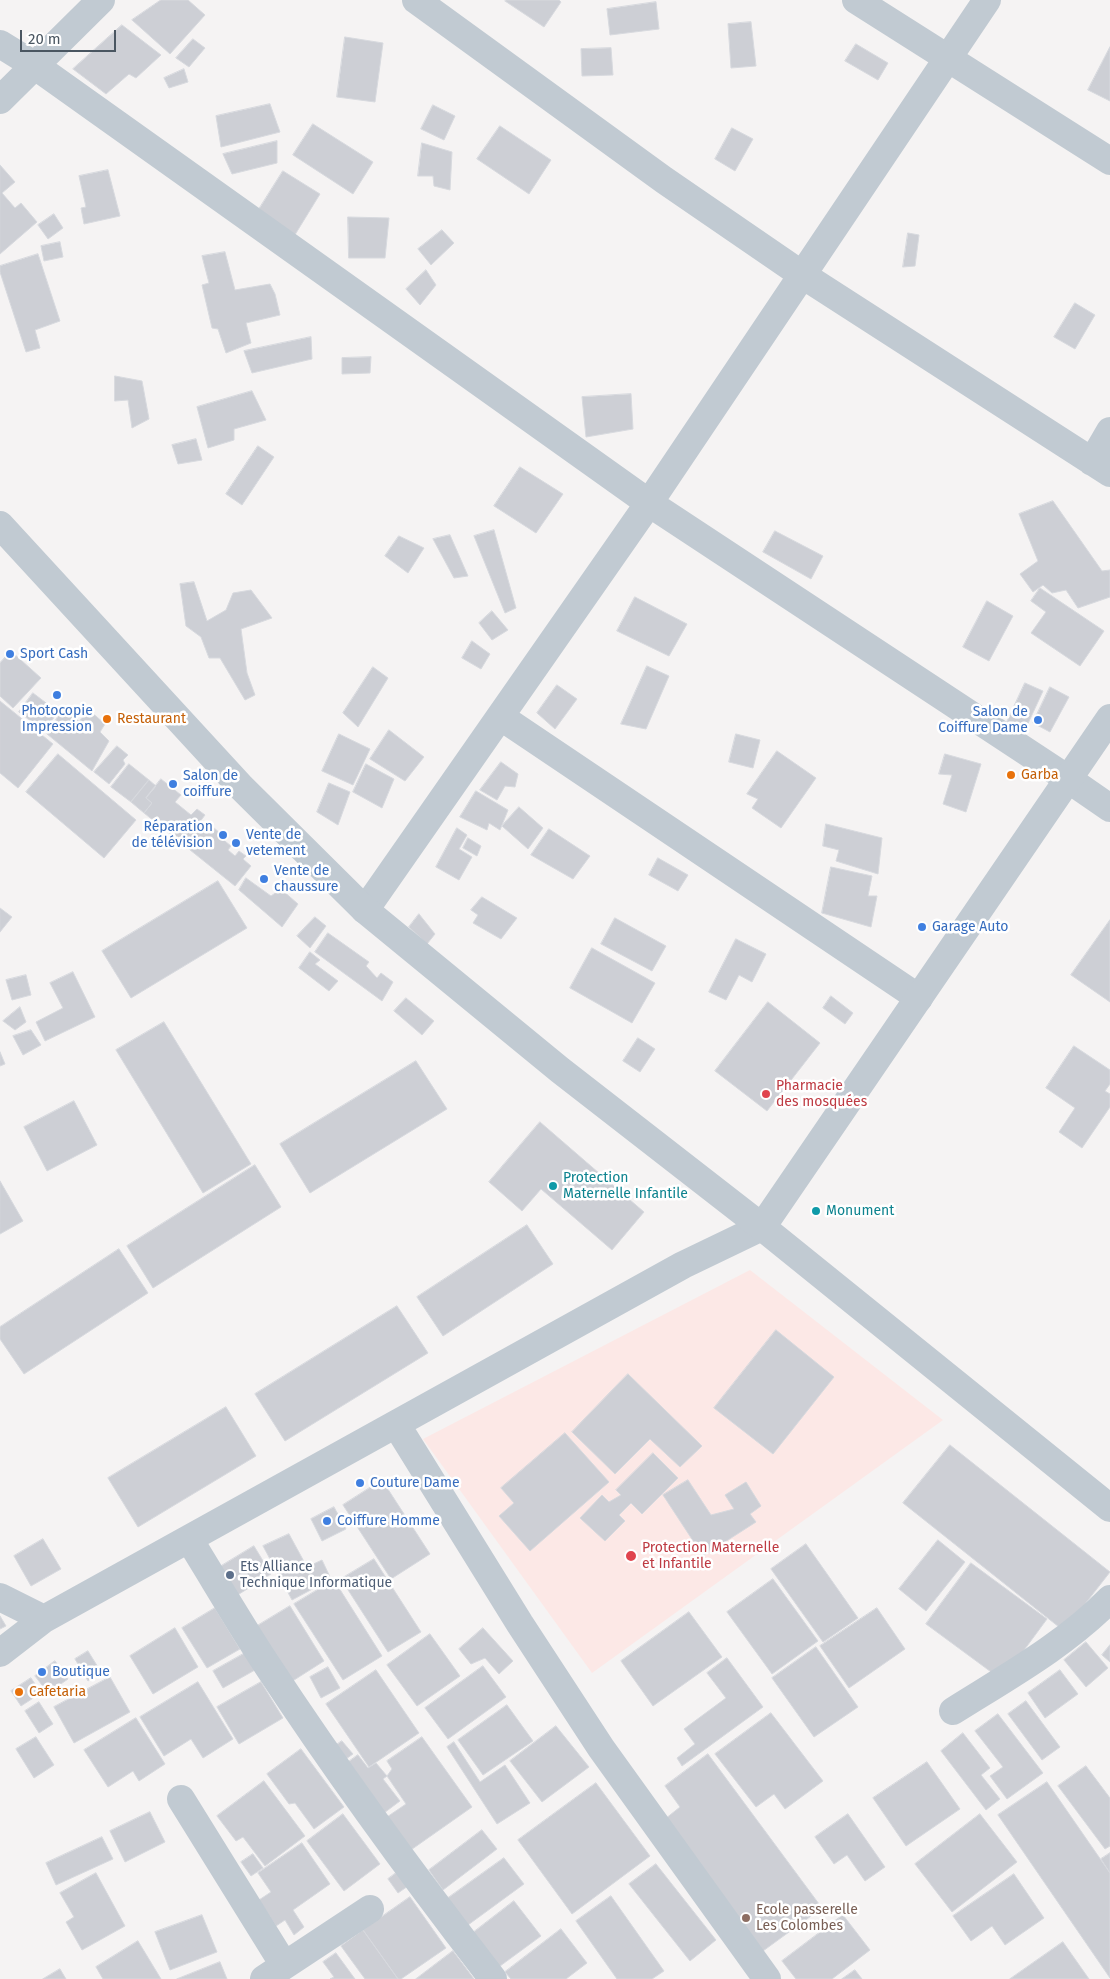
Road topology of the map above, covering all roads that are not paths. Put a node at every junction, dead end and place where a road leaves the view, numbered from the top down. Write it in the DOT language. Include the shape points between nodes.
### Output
graph roads {
  1 [pos="102,0"];
  2 [pos="416,0"];
  3 [pos="856,0"];
  4 [pos="987,0"];
  5 [pos="0,44"];
  6 [pos="947,58"];
  7 [pos="34,65"];
  8 [pos="0,100"];
  9 [pos="1110,161"];
  10 [pos="801,274"];
  11 [pos="1110,430"];
  12 [pos="1101,468"];
  13 [pos="649,503"];
  14 [pos="0,525"];
  15 [pos="501,717"];
  16 [pos="1110,718"];
  17 [pos="1068,779"];
  18 [pos="1110,808"];
  19 [pos="365,910"];
  20 [pos="919,998"];
  21 [pos="762,1227"];
  22 [pos="396,1424"];
  23 [pos="1110,1508"];
  24 [pos="189,1539"];
  25 [pos="0,1597"];
  26 [pos="1110,1599"];
  27 [pos="44,1619"];
  28 [pos="0,1653"];
  29 [pos="953,1711"];
  30 [pos="181,1799"];
  31 [pos="370,1909"];
  32 [pos="274,1972"];
  33 [pos="493,1979"];
  34 [pos="767,1979"];
  1 -- 7 [label="street"];
  2 -- 10 [label="street" via="664,180"];
  3 -- 6 [label="street"];
  4 -- 6 [label="street"];
  5 -- 7 [label="street"];
  6 -- 9 [label="street"];
  6 -- 10 [label="street"];
  7 -- 8 [label="street"];
  7 -- 13 [label="street"];
  10 -- 12 [label="street"];
  10 -- 13 [label="street"];
  11 -- 12 [label="street"];
  13 -- 15 [label="street"];
  13 -- 17 [label="street"];
  14 -- 19 [label="street" via="241,787"];
  15 -- 19 [label="street"];
  15 -- 20 [label="street"];
  16 -- 17 [label="street"];
  17 -- 18 [label="street"];
  17 -- 20 [label="street"];
  19 -- 21 [label="street" via="560,1070"];
  20 -- 21 [label="street"];
  21 -- 22 [label="street" via="683,1265"];
  21 -- 23 [label="street"];
  22 -- 24 [label="street"];
  22 -- 34 [label="street" via="601,1748"];
  24 -- 27 [label="street"];
  24 -- 33 [label="street" via="304,1719 415,1878"];
  25 -- 27 [label="street"];
  26 -- 29 [label="street" via="1087,1623"];
  27 -- 28 [label="street"];
  30 -- 32 [label="street"];
  31 -- 32 [label="street"];
}
